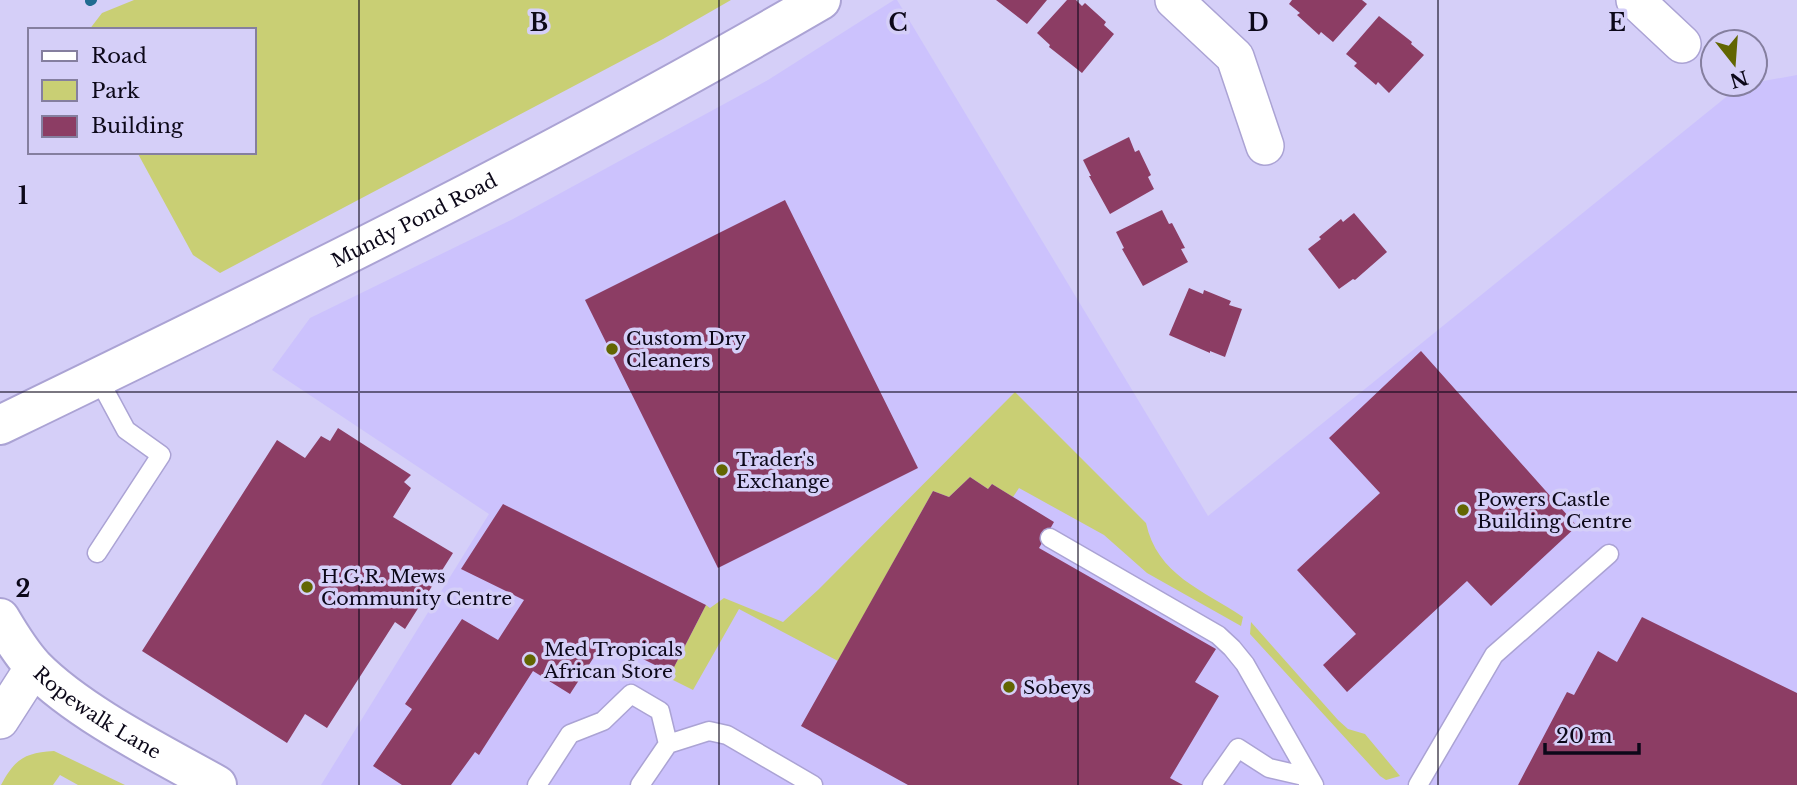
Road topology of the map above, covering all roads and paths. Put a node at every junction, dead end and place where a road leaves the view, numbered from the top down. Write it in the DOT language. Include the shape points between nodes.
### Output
graph roads {
  1 [pos="821,0"];
  2 [pos="1174,0"];
  3 [pos="1635,0"];
  4 [pos="1682,44"];
  5 [pos="1265,146"];
  6 [pos="98,378"];
  7 [pos="0,425"];
  8 [pos="1050,538"];
  9 [pos="97,553"];
  10 [pos="1609,554"];
  11 [pos="0,618"];
  12 [pos="34,667"];
  13 [pos="0,720"];
  14 [pos="668,744"];
  15 [pos="1310,782"];
  16 [pos="217,785"];
  17 [pos="537,785"];
  18 [pos="640,785"];
  19 [pos="813,785"];
  20 [pos="1212,785"];
  21 [pos="1418,785"];
  1 -- 6 [label="street, Mundy Pond Road" via="393,231"];
  2 -- 5 [label="street" via="1236,57"];
  3 -- 4 [label="street"];
  6 -- 7 [label="street, Mundy Pond Road"];
  6 -- 9 [label="lane" via="126,430 161,455"];
  8 -- 15 [label="lane" via="1218,635 1232,648"];
  10 -- 21 [label="lane" via="1494,656"];
  11 -- 12 [label="street, Ropewalk Lane"];
  12 -- 13 [label="street"];
  12 -- 16 [label="street, Ropewalk Lane" via="99,716"];
  14 -- 17 [label="lane" via="660,711 631,694 603,721 570,734"];
  14 -- 18 [label="lane"];
  14 -- 19 [label="lane" via="719,731"];
  15 -- 20 [label="lane" via="1269,768 1238,748"];
}
